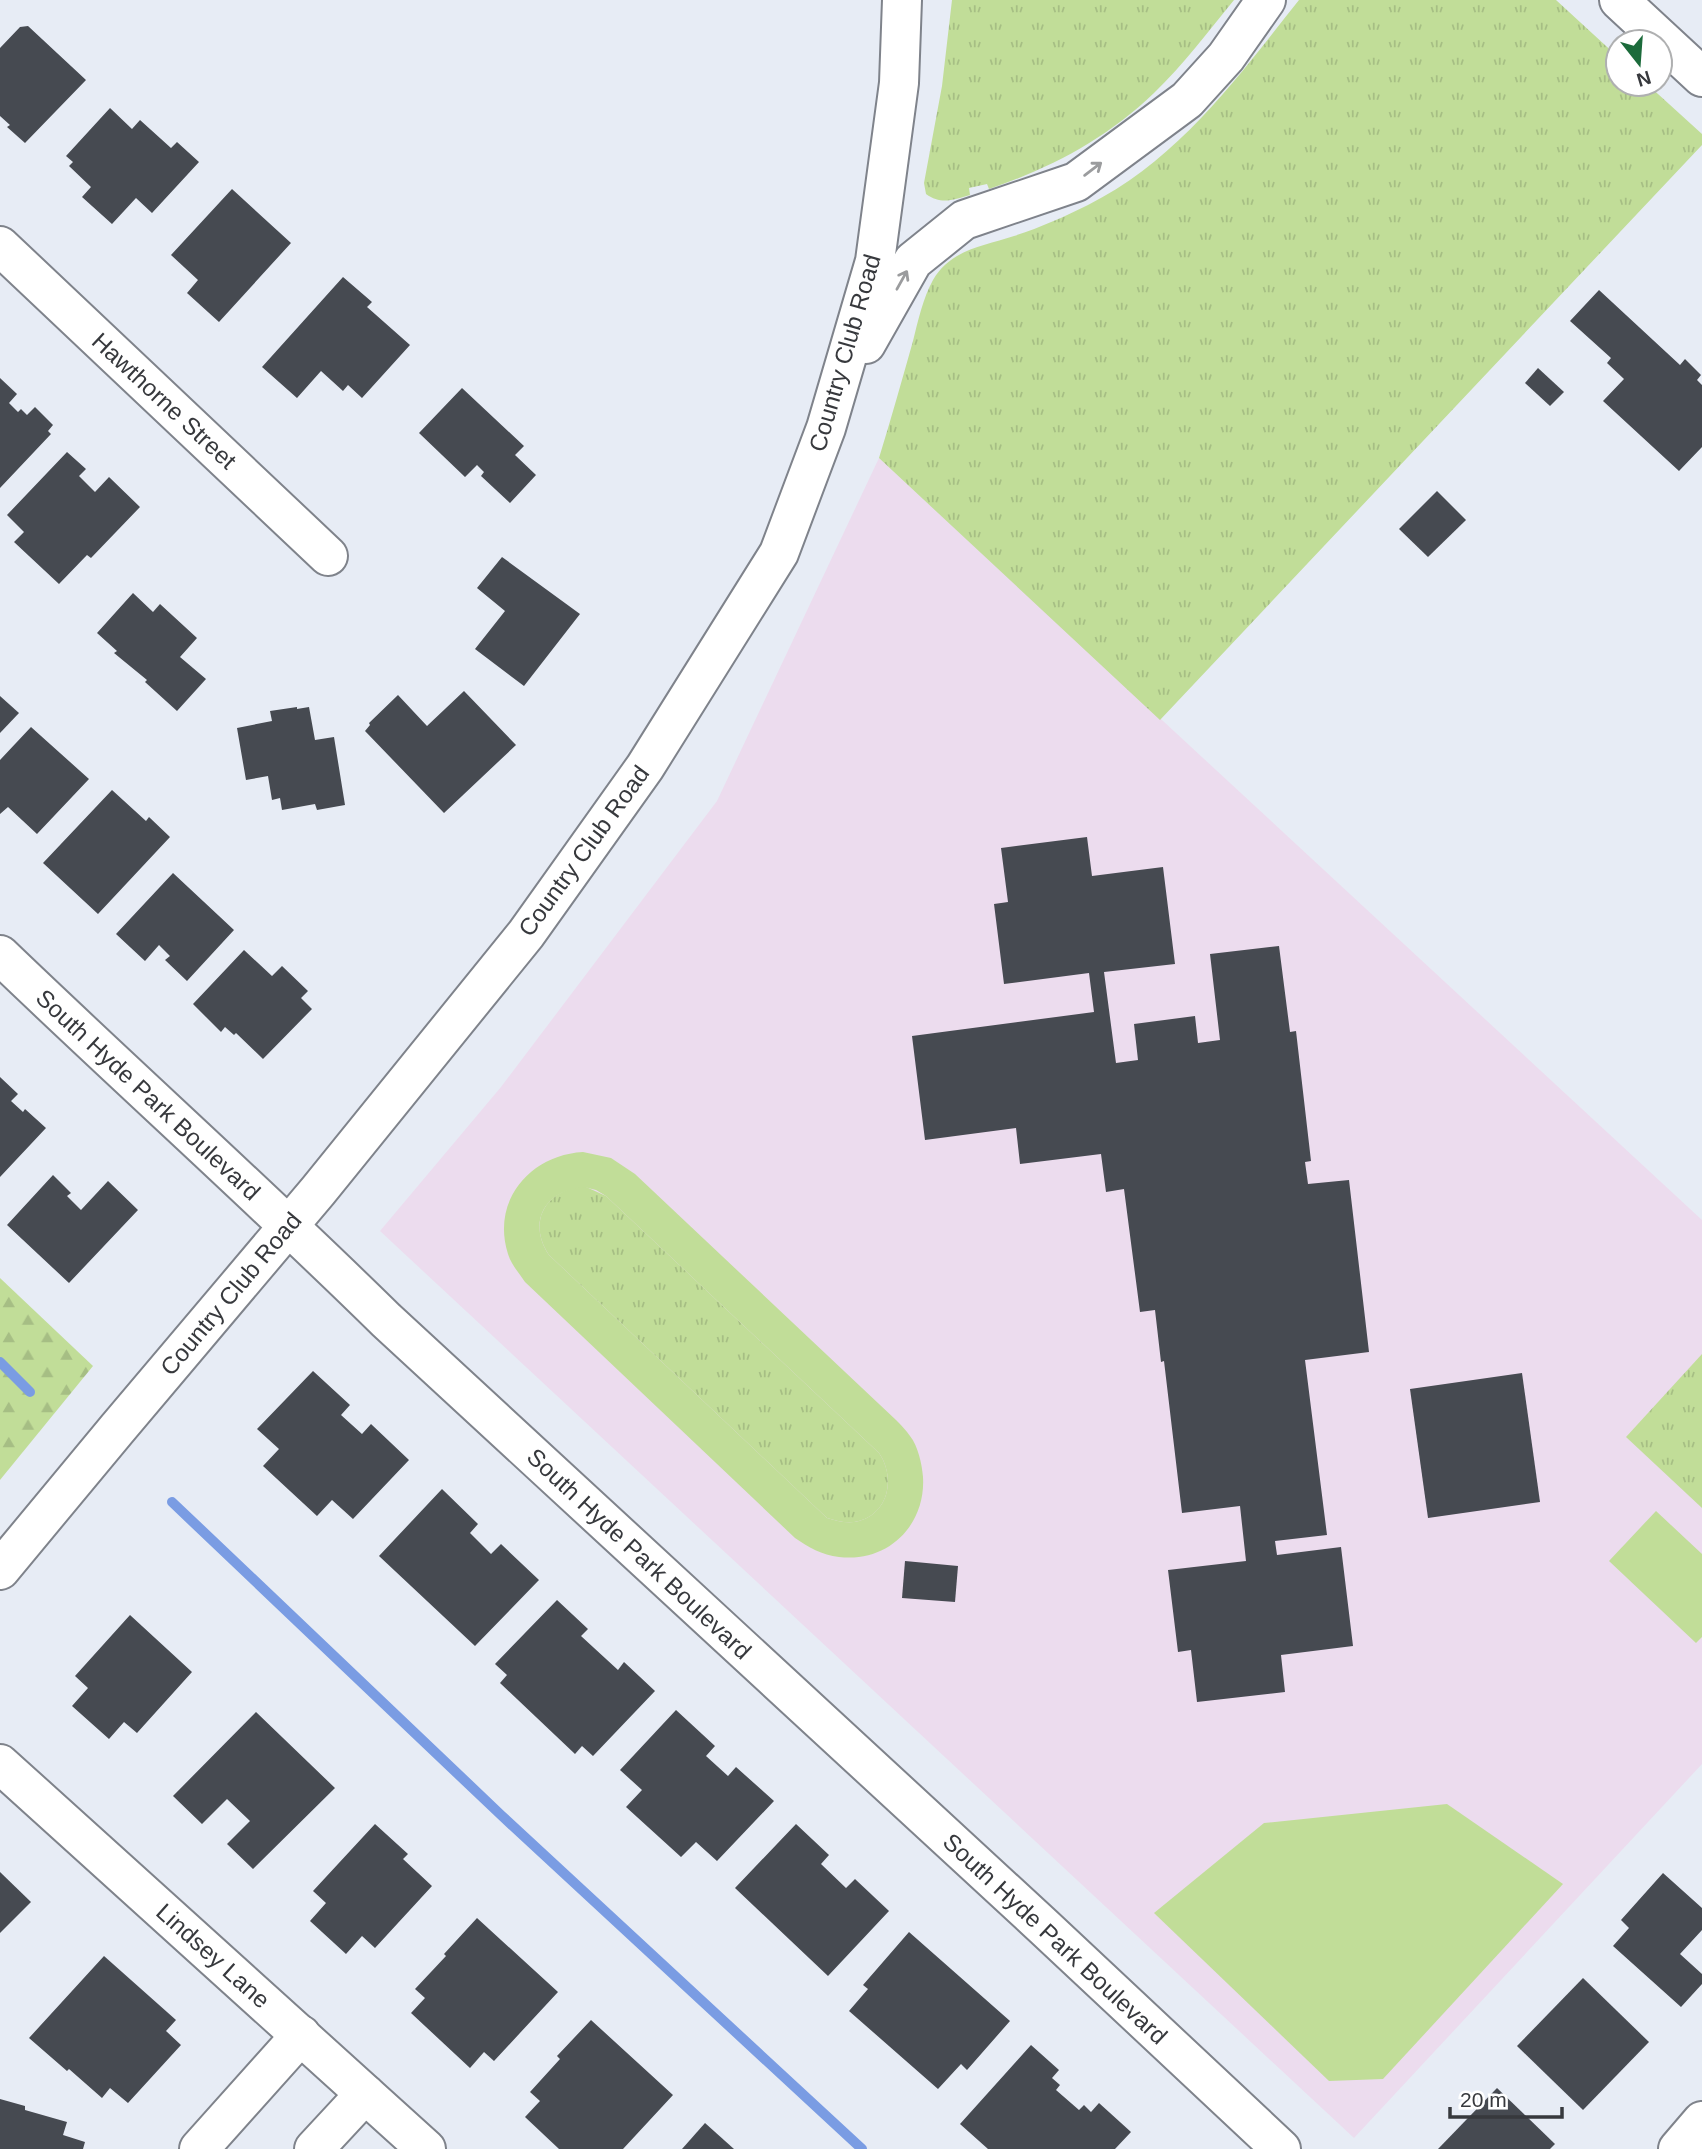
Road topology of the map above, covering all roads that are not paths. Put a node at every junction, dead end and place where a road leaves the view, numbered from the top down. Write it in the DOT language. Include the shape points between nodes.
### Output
graph roads {
  1 [pos="902,0"];
  2 [pos="1266,0"];
  3 [pos="1619,0"];
  4 [pos="1702,77"];
  5 [pos="0,246"];
  6 [pos="833,404"];
  7 [pos="328,556"];
  8 [pos="0,955"];
  9 [pos="289,1225"];
  10 [pos="0,1570"];
  11 [pos="0,1764"];
  12 [pos="301,2035"];
  13 [pos="365,2094"];
  14 [pos="1702,2121"];
  15 [pos="199,2149"];
  16 [pos="314,2149"];
  17 [pos="426,2149"];
  18 [pos="1281,2149"];
  19 [pos="1678,2149"];
  1 -- 6 [label="street, Country Club Road" via="899,83 875,261"];
  6 -- 2 [label="street, one-way" via="913,261 964,220 1076,182 1187,100 1226,57"];
  3 -- 4 [label="street"];
  5 -- 7 [label="street, Hawthorne Street"];
  6 -- 9 [label="street, Country Club Road" via="779,553 646,767 526,934"];
  8 -- 9 [label="street, South Hyde Park Boulevard"];
  9 -- 10 [label="street, Country Club Road"];
  9 -- 18 [label="street, South Hyde Park Boulevard"];
  11 -- 12 [label="street, Lindsey Lane"];
  12 -- 13 [label="street, Lindsey Lane"];
  12 -- 15 [label="street"];
  13 -- 16 [label="street"];
  13 -- 17 [label="street, Lindsey Lane"];
  14 -- 19 [label="street"];
}
